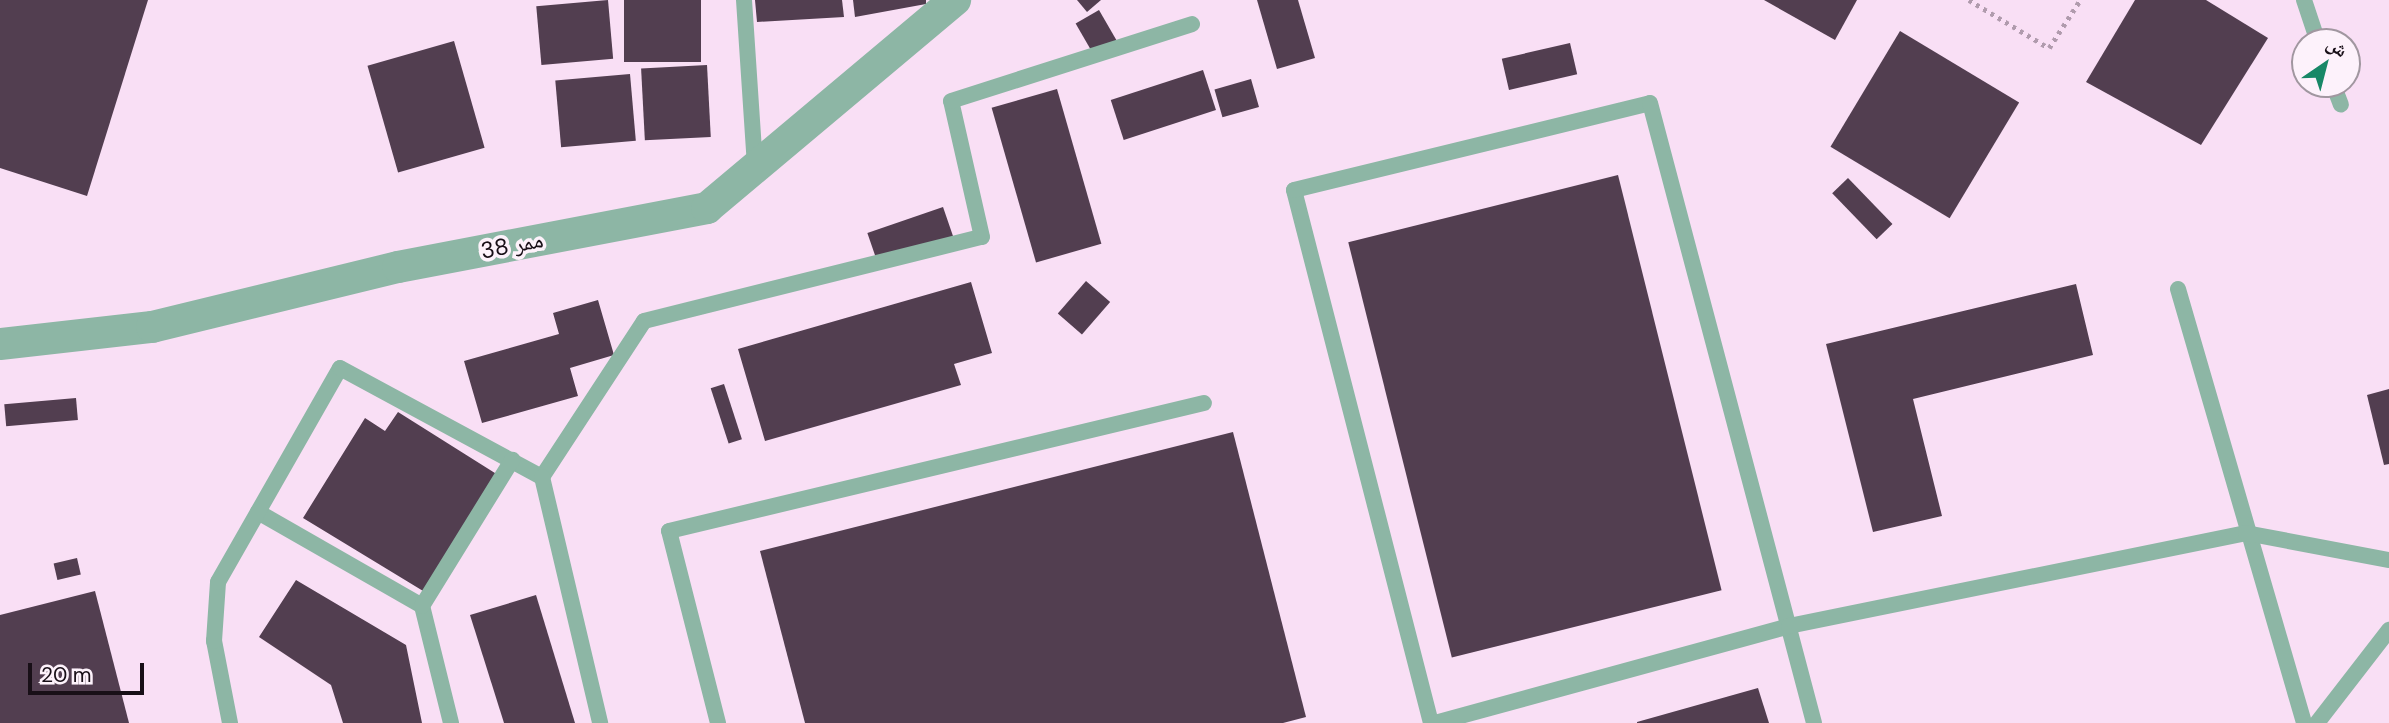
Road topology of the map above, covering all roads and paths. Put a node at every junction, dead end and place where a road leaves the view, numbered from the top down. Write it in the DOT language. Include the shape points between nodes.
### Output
graph roads {
  1 [pos="744,0"];
  2 [pos="955,0"];
  3 [pos="1969,0"];
  4 [pos="2080,0"];
  5 [pos="2304,0"];
  6 [pos="1192,24"];
  7 [pos="2313,28"];
  8 [pos="2338,98"];
  9 [pos="2340,105"];
  10 [pos="755,165"];
  11 [pos="2178,289"];
  12 [pos="0,344"];
  13 [pos="1204,403"];
  14 [pos="512,460"];
  15 [pos="542,477"];
  16 [pos="258,512"];
  17 [pos="2246,533"];
  18 [pos="2389,560"];
  19 [pos="422,606"];
  20 [pos="1789,626"];
  21 [pos="2389,630"];
  22 [pos="230,723"];
  23 [pos="451,723"];
  24 [pos="600,723"];
  25 [pos="718,723"];
  26 [pos="1433,723"];
  27 [pos="1814,723"];
  28 [pos="2304,723"];
  29 [pos="2317,723"];
  1 -- 10 [label="lane"];
  2 -- 10 [label="street, ممر 38"];
  3 -- 4 [label="path" via="2049,48"];
  5 -- 7 [label="lane"];
  6 -- 15 [label="lane" via="951,101 982,237 645,321"];
  8 -- 9 [label="lane"];
  10 -- 12 [label="street, ممر 38" via="707,208 398,267 152,327"];
  11 -- 17 [label="lane"];
  13 -- 25 [label="lane" via="669,531"];
  14 -- 15 [label="lane"];
  14 -- 16 [label="lane" via="340,368"];
  14 -- 19 [label="lane"];
  15 -- 24 [label="lane"];
  16 -- 19 [label="lane"];
  16 -- 22 [label="lane" via="218,582 214,641"];
  17 -- 18 [label="lane"];
  17 -- 20 [label="lane"];
  17 -- 28 [label="lane"];
  19 -- 23 [label="lane"];
  20 -- 26 [label="lane"];
  20 -- 26 [label="lane" via="1650,103 1294,190"];
  20 -- 27 [label="lane"];
  21 -- 29 [label="lane"];
}
